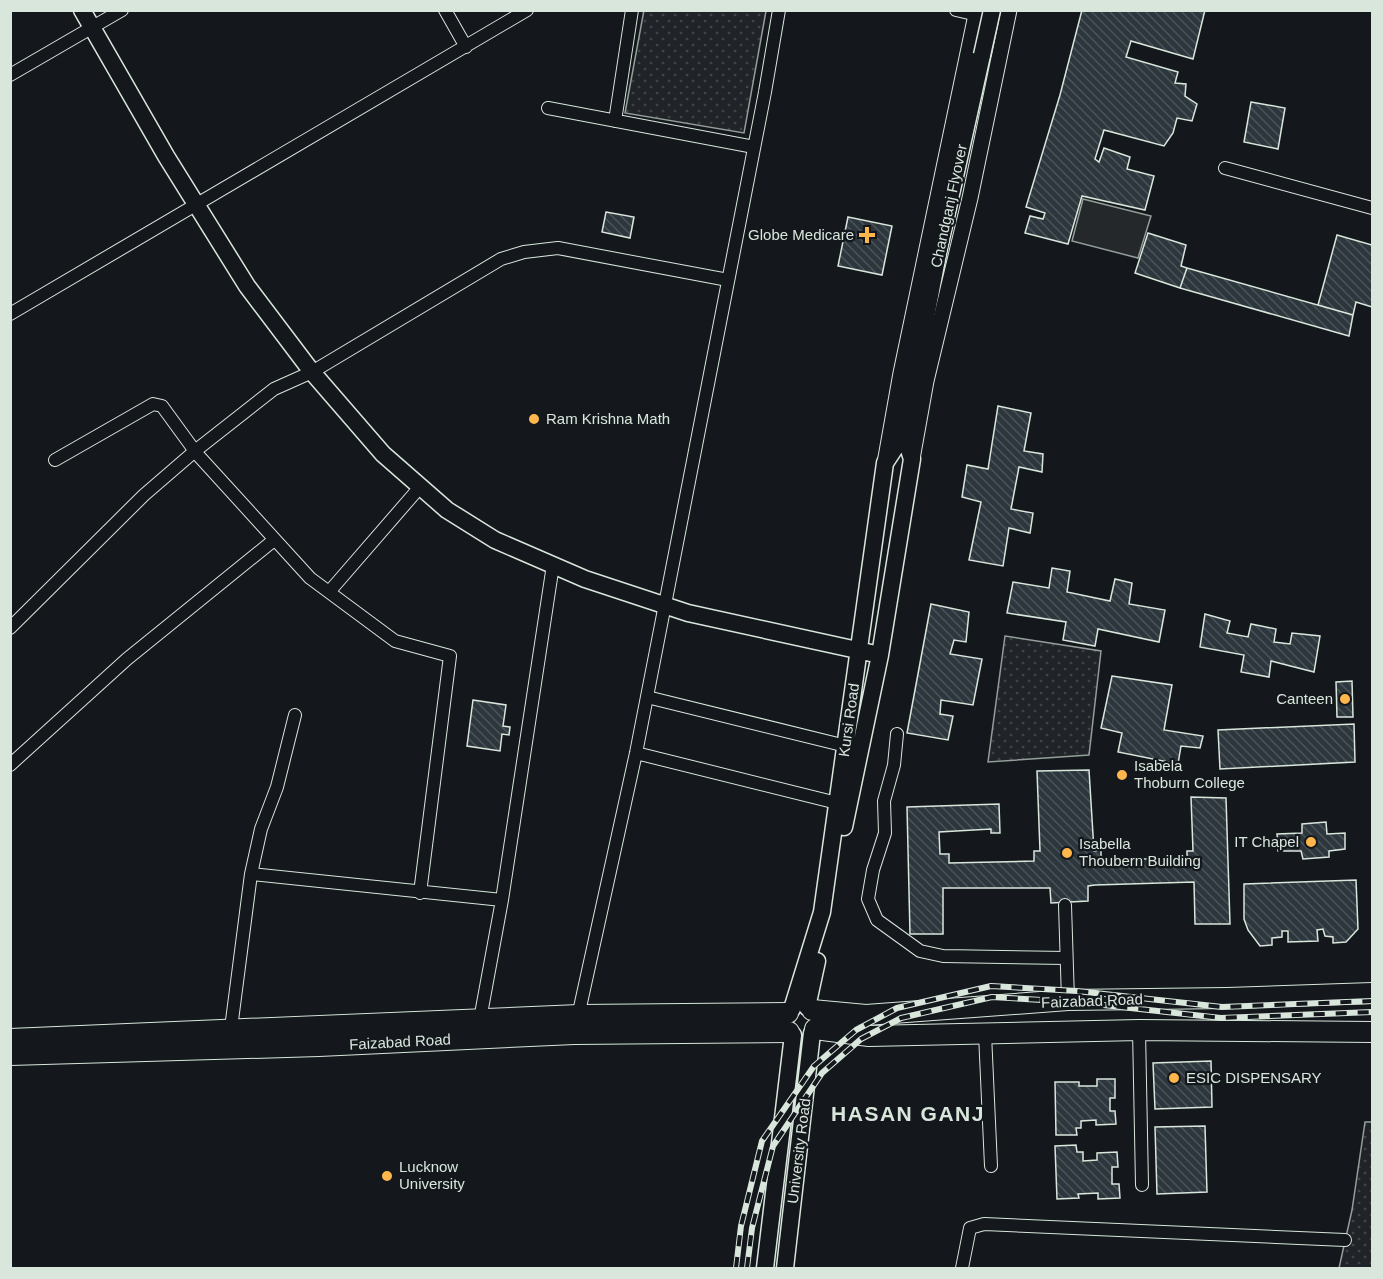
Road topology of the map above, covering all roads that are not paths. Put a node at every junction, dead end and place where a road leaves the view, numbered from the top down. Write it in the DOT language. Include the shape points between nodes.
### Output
graph roads {
  1 [pos="82,10"];
  2 [pos="122,10"];
  3 [pos="445,10"];
  4 [pos="527,10"];
  5 [pos="632,10"];
  6 [pos="779,10"];
  7 [pos="956,10"];
  8 [pos="982,12"];
  9 [pos="1008,16"];
  10 [pos="92,28"];
  11 [pos="466,47"];
  12 [pos="10,75"];
  13 [pos="548,108"];
  14 [pos="615,121"];
  15 [pos="754,147"];
  16 [pos="1225,168"];
  17 [pos="196,205"];
  18 [pos="1372,208"];
  19 [pos="728,280"];
  20 [pos="10,314"];
  21 [pos="312,372"];
  22 [pos="910,402"];
  23 [pos="904,434"];
  24 [pos="195,451"];
  25 [pos="912,459"];
  26 [pos="55,460"];
  27 [pos="885,463"];
  28 [pos="420,487"];
  29 [pos="274,540"];
  30 [pos="553,565"];
  31 [pos="329,592"];
  32 [pos="664,605"];
  33 [pos="10,628"];
  34 [pos="860,650"];
  35 [pos="880,655"];
  36 [pos="647,697"];
  37 [pos="295,715"];
  38 [pos="897,734"];
  39 [pos="846,746"];
  40 [pos="636,753"];
  41 [pos="10,765"];
  42 [pos="837,803"];
  43 [pos="251,874"];
  44 [pos="420,893"];
  45 [pos="502,900"];
  46 [pos="1065,905"];
  47 [pos="1066,958"];
  48 [pos="1372,993"];
  49 [pos="1068,1000"];
  50 [pos="801,1021"];
  51 [pos="577,1025"];
  52 [pos="478,1029"];
  53 [pos="1139,1030"];
  54 [pos="1372,1032"];
  55 [pos="985,1034"];
  56 [pos="10,1039"];
  57 [pos="231,1039"];
  58 [pos="10,1056"];
  59 [pos="991,1166"];
  60 [pos="1142,1185"];
  61 [pos="1345,1240"];
  62 [pos="765,1269"];
  63 [pos="785,1269"];
  64 [pos="962,1269"];
  1 -- 10 [label="main road"];
  2 -- 10 [label="street"];
  3 -- 11 [label="street"];
  4 -- 11 [label="street"];
  5 -- 14 [label="street"];
  6 -- 15 [label="street"];
  7 -- 8 [label="street"];
  8 -- 9 [label="street"];
  8 -- 22 [label="main road, Chandganj Flyover, bridge"];
  8 -- 27 [label="street" via="901,373"];
  9 -- 25 [label="street"];
  10 -- 12 [label="street"];
  10 -- 17 [label="main road"];
  11 -- 17 [label="street"];
  13 -- 14 [label="street"];
  14 -- 15 [label="street"];
  15 -- 19 [label="street"];
  16 -- 18 [label="street"];
  17 -- 20 [label="street"];
  17 -- 21 [label="main road" via="247,286"];
  19 -- 21 [label="street" via="558,248 524,252 501,259"];
  19 -- 32 [label="street"];
  21 -- 24 [label="street" via="274,389"];
  21 -- 28 [label="main road" via="383,454"];
  22 -- 23 [label="main road, Kursi Road"];
  23 -- 25 [label="main road, Kursi Road"];
  23 -- 27 [label="main road, Kursi Road"];
  24 -- 26 [label="street" via="162,406 153,404"];
  24 -- 29 [label="street"];
  24 -- 33 [label="street" via="144,495"];
  25 -- 35 [label="main road, Kursi Road"];
  27 -- 34 [label="main road, Kursi Road"];
  28 -- 30 [label="main road" via="447,510 495,540"];
  28 -- 31 [label="street"];
  29 -- 31 [label="street"];
  29 -- 41 [label="street" via="127,658"];
  30 -- 32 [label="main road"];
  30 -- 45 [label="street"];
  31 -- 44 [label="street" via="395,641 450,656"];
  32 -- 34 [label="main road"];
  32 -- 36 [label="street"];
  34 -- 35 [label="main road"];
  34 -- 39 [label="main road, Kursi Road"];
  35 -- 50 [label="main road, Kursi Road"];
  36 -- 39 [label="street"];
  36 -- 40 [label="street"];
  37 -- 43 [label="street"];
  38 -- 47 [label="street" via="884,801 885,833 868,899 877,920 920,951 943,956"];
  39 -- 42 [label="main road, Kursi Road"];
  40 -- 42 [label="street"];
  40 -- 51 [label="street"];
  42 -- 50 [label="main road, Kursi Road"];
  43 -- 44 [label="street"];
  43 -- 57 [label="street"];
  44 -- 45 [label="street"];
  45 -- 52 [label="street"];
  46 -- 47 [label="street"];
  47 -- 49 [label="street"];
  48 -- 49 [label="main road, Faizabad Road"];
  49 -- 50 [label="main road, Faizabad Road"];
  50 -- 51 [label="main road, Faizabad Road"];
  50 -- 55 [label="main road, Faizabad Road" via="869,1036"];
  50 -- 62 [label="main road, University Road"];
  50 -- 63 [label="main road, University Road"];
  51 -- 52 [label="main road, Faizabad Road"];
  52 -- 57 [label="main road, Faizabad Road"];
  53 -- 54 [label="main road, Faizabad Road"];
  53 -- 55 [label="main road, Faizabad Road"];
  53 -- 60 [label="street"];
  55 -- 59 [label="street"];
  56 -- 57 [label="main road, Faizabad Road"];
  57 -- 58 [label="main road, Faizabad Road"];
  61 -- 64 [label="street" via="984,1224 970,1228"];
}
